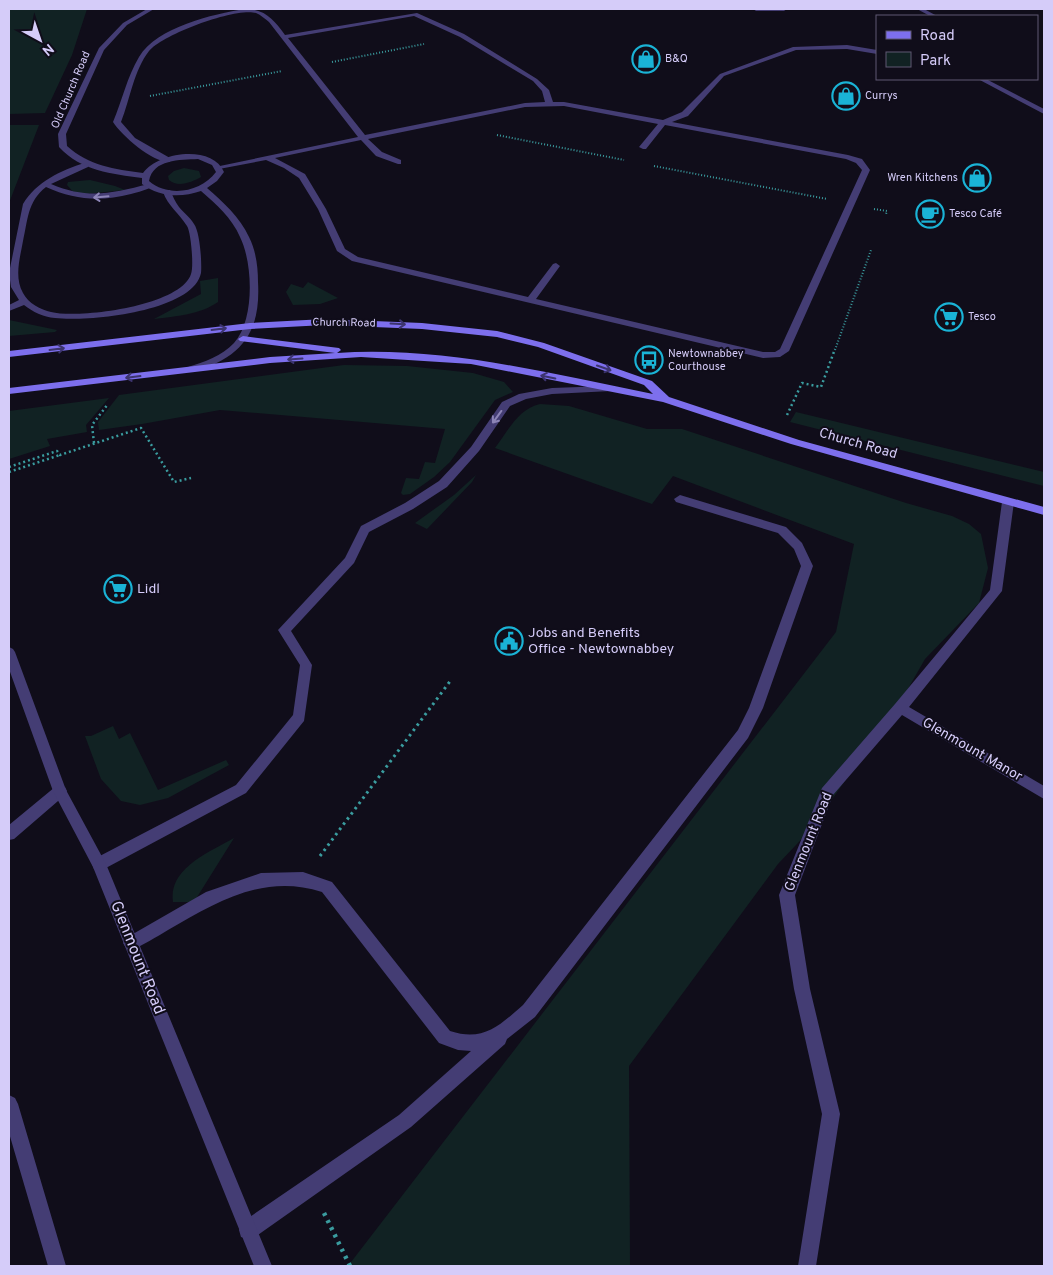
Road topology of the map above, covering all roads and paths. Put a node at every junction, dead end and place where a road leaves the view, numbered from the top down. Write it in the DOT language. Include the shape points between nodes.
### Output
graph roads {
  1 [pos="151,9"];
  2 [pos="756,9"];
  3 [pos="784,9"];
  4 [pos="920,9"];
  5 [pos="932,15"];
  6 [pos="284,37"];
  7 [pos="876,52"];
  8 [pos="983,80"];
  9 [pos="549,103"];
  10 [pos="1044,112"];
  11 [pos="663,123"];
  12 [pos="496,135"];
  13 [pos="364,139"];
  14 [pos="643,147"];
  15 [pos="269,158"];
  16 [pos="166,160"];
  17 [pos="632,161"];
  18 [pos="398,162"];
  19 [pos="85,165"];
  20 [pos="651,165"];
  21 [pos="218,167"];
  22 [pos="144,176"];
  23 [pos="45,184"];
  24 [pos="149,186"];
  25 [pos="202,188"];
  26 [pos="166,192"];
  27 [pos="835,201"];
  28 [pos="871,250"];
  29 [pos="556,266"];
  30 [pos="530,301"];
  31 [pos="25,302"];
  32 [pos="9,308"];
  33 [pos="250,326"];
  34 [pos="243,339"];
  35 [pos="9,354"];
  36 [pos="361,354"];
  37 [pos="189,370"];
  38 [pos="607,389"];
  39 [pos="9,391"];
  40 [pos="665,399"];
  41 [pos="112,400"];
  42 [pos="787,416"];
  43 [pos="94,443"];
  44 [pos="60,455"];
  45 [pos="9,467"];
  46 [pos="9,472"];
  47 [pos="191,478"];
  48 [pos="680,499"];
  49 [pos="1008,502"];
  50 [pos="1044,511"];
  51 [pos="9,652"];
  52 [pos="451,680"];
  53 [pos="900,708"];
  54 [pos="60,791"];
  55 [pos="1044,793"];
  56 [pos="9,834"];
  57 [pos="99,864"];
  58 [pos="303,879"];
  59 [pos="131,943"];
  60 [pos="529,1011"];
  61 [pos="9,1104"];
  62 [pos="311,1187"];
  63 [pos="248,1230"];
  64 [pos="57,1266"];
  65 [pos="263,1266"];
  66 [pos="350,1266"];
  67 [pos="807,1266"];
  1 -- 19 [label="street, Old Church Road" via="126,24 101,49 62,134 63,147"];
  2 -- 3 [label="street"];
  4 -- 5 [label="street"];
  6 -- 9 [label="street" via="415,14 462,36 529,76 544,87"];
  6 -- 13 [label="street"];
  6 -- 16 [label="street" via="263,14 245,11 169,33 153,42 139,63 117,122 131,138"];
  7 -- 11 [label="street" via="846,47 795,48 722,75 686,114"];
  8 -- 10 [label="street"];
  9 -- 11 [label="street"];
  9 -- 13 [label="street"];
  11 -- 14 [label="street"];
  11 -- 30 [label="street" via="848,157 859,161 866,170 784,351 777,355 763,355"];
  12 -- 17 [label="path"];
  13 -- 15 [label="street"];
  13 -- 18 [label="street" via="379,154"];
  15 -- 21 [label="street"];
  15 -- 30 [label="street" via="306,180 342,251 355,259"];
  16 -- 21 [label="street" via="207,159"];
  16 -- 22 [label="street"];
  19 -- 22 [label="street, Old Church Road"];
  19 -- 23 [label="street"];
  20 -- 27 [label="path"];
  21 -- 25 [label="street" via="217,178"];
  22 -- 24 [label="street"];
  24 -- 23 [label="street, one-way" via="88,198 72,196"];
  23 -- 31 [label="street" via="27,204 15,260 13,277"];
  24 -- 26 [label="street"];
  25 -- 26 [label="street"];
  25 -- 33 [label="street" via="231,215 250,250 254,283"];
  26 -- 31 [label="street" via="170,204 193,229 196,275 175,296 137,309 80,316 56,316 38,311"];
  28 -- 42 [label="path" via="821,387 802,383"];
  29 -- 30 [label="street"];
  31 -- 32 [label="street"];
  33 -- 34 [label="street"];
  35 -- 33 [label="street, Church Road, one-way"];
  33 -- 40 [label="street, Church Road, one-way" via="355,322 498,334 542,345 648,383"];
  34 -- 36 [label="street"];
  34 -- 37 [label="street" via="222,357"];
  36 -- 37 [label="street, Church Road, one-way"];
  38 -- 36 [label="street, Church Road, one-way" via="471,361"];
  37 -- 39 [label="street, Church Road, one-way"];
  38 -- 40 [label="street, Church Road"];
  38 -- 57 [label="street, one-way" via="552,391 523,396 506,404 475,448 443,484 365,529 350,560 284,630 306,665 300,717 242,789"];
  40 -- 49 [label="street, Church Road" via="795,442"];
  41 -- 43 [label="path" via="92,424"];
  43 -- 44 [label="path"];
  43 -- 47 [label="path" via="141,428 174,482"];
  44 -- 45 [label="path" via="57,451"];
  44 -- 46 [label="path"];
  48 -- 60 [label="street" via="782,530 804,552 807,566 756,708 743,734"];
  49 -- 50 [label="street, Church Road"];
  49 -- 53 [label="street, Glenmount Road" via="996,590"];
  51 -- 54 [label="street, Glenmount Road"];
  52 -- 58 [label="path"];
  53 -- 55 [label="street, Glenmount Manor"];
  53 -- 67 [label="street, Glenmount Road" via="827,792 787,895 802,989 831,1114"];
  54 -- 56 [label="street"];
  54 -- 57 [label="street, Glenmount Road"];
  57 -- 59 [label="street, Glenmount Road"];
  58 -- 59 [label="street" via="261,880 211,898"];
  58 -- 60 [label="street" via="327,887 445,1037 462,1044 480,1042 500,1035"];
  59 -- 63 [label="street, Glenmount Road"];
  60 -- 62 [label="street" via="405,1121"];
  61 -- 64 [label="street"];
  62 -- 63 [label="street"];
  62 -- 66 [label="path"];
  63 -- 65 [label="street, Glenmount Road"];
}
